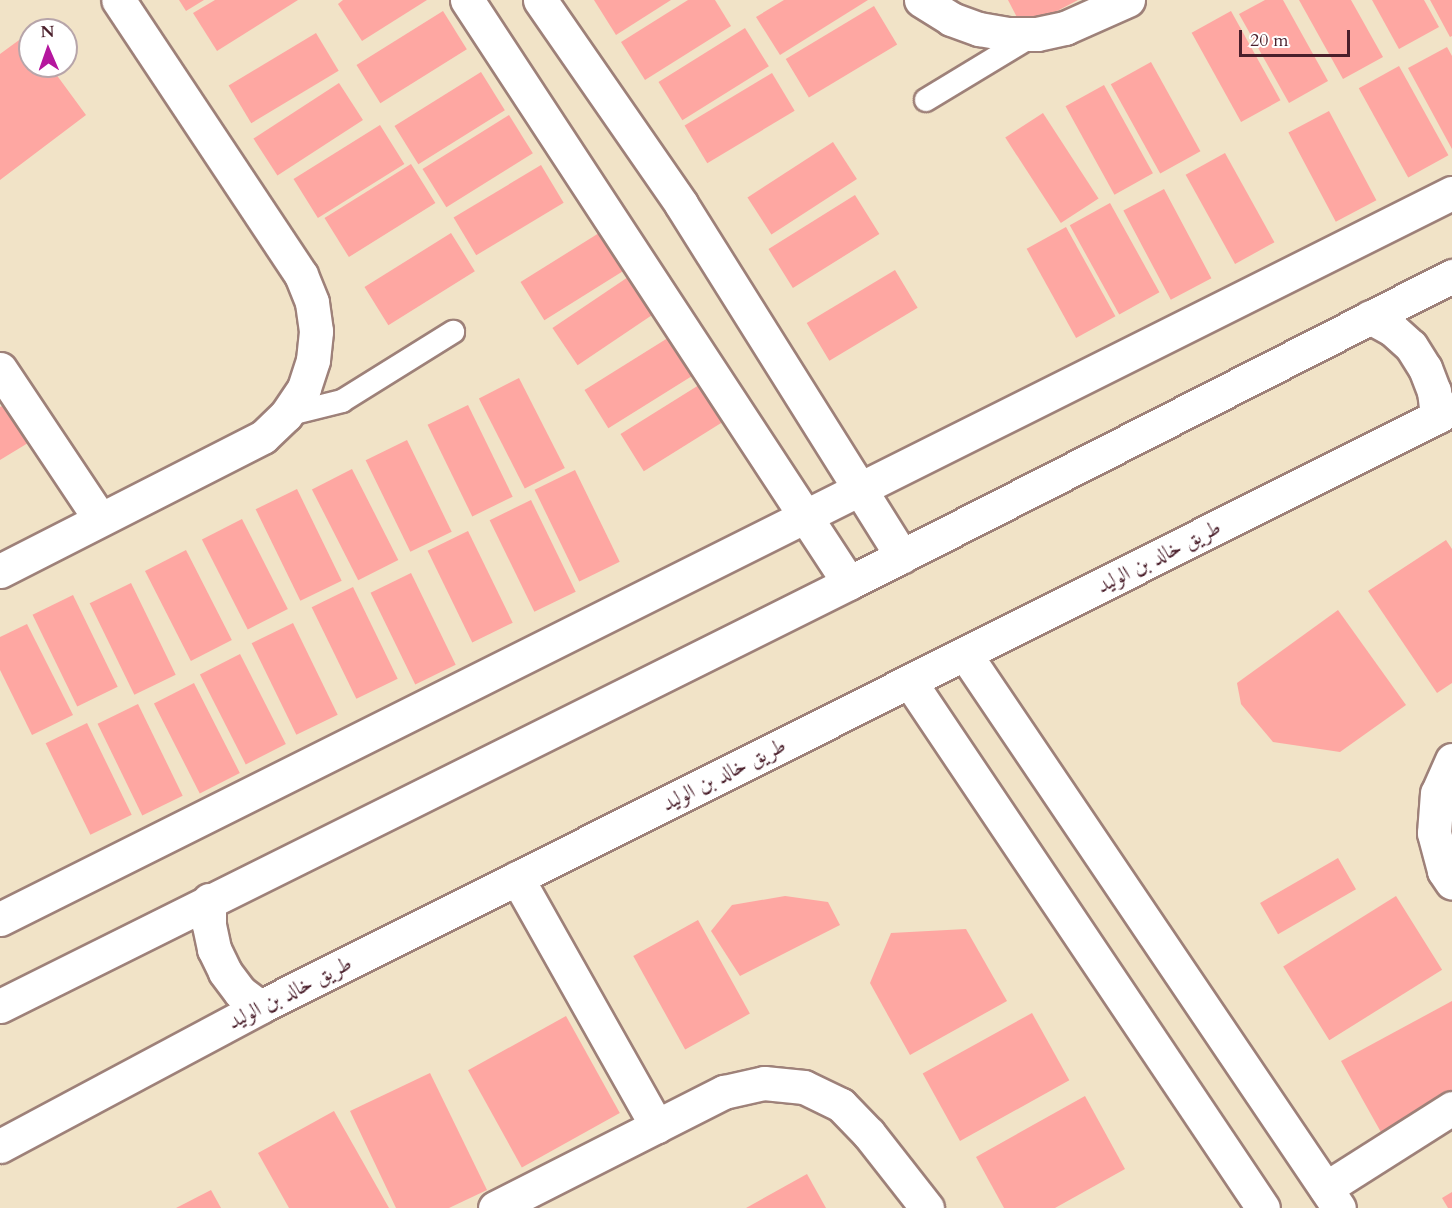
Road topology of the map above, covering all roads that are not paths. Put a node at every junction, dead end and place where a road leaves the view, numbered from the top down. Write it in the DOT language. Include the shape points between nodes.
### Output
graph roads {
  1 [pos="118,0"];
  2 [pos="467,0"];
  3 [pos="540,0"];
  4 [pos="921,0"];
  5 [pos="1128,0"];
  6 [pos="1037,34"];
  7 [pos="926,100"];
  8 [pos="1452,194"];
  9 [pos="1452,276"];
  10 [pos="1370,317"];
  11 [pos="453,332"];
  12 [pos="0,369"];
  13 [pos="1445,413"];
  14 [pos="286,415"];
  15 [pos="859,491"];
  16 [pos="806,518"];
  17 [pos="100,519"];
  18 [pos="902,556"];
  19 [pos="0,571"];
  20 [pos="849,583"];
  21 [pos="965,654"];
  22 [pos="910,682"];
  23 [pos="1452,760"];
  24 [pos="517,878"];
  25 [pos="1452,884"];
  26 [pos="209,900"];
  27 [pos="3,911"];
  28 [pos="0,1006"];
  29 [pos="260,1007"];
  30 [pos="1452,1108"];
  31 [pos="657,1126"];
  32 [pos="0,1146"];
  33 [pos="1333,1198"];
  34 [pos="495,1208"];
  35 [pos="927,1208"];
  36 [pos="1262,1208"];
  1 -- 14 [label="street" via="301,275 316,331 313,360 304,388"];
  2 -- 16 [label="street"];
  3 -- 15 [label="street" via="681,204"];
  4 -- 6 [label="street" via="951,19 979,29"];
  5 -- 6 [label="street" via="1065,28"];
  6 -- 7 [label="lane"];
  8 -- 15 [label="street"];
  9 -- 10 [label="street"];
  10 -- 13 [label="street" via="1411,346"];
  10 -- 18 [label="street"];
  11 -- 14 [label="lane" via="342,401"];
  12 -- 17 [label="street"];
  13 -- 21 [label="street, طريق خالد بن الوليد"];
  14 -- 17 [label="street" via="263,437"];
  15 -- 16 [label="street"];
  15 -- 18 [label="street"];
  16 -- 20 [label="street"];
  16 -- 27 [label="street"];
  17 -- 19 [label="street"];
  18 -- 20 [label="street"];
  20 -- 26 [label="street"];
  21 -- 22 [label="street, طريق خالد بن الوليد"];
  21 -- 33 [label="street"];
  22 -- 24 [label="street, طريق خالد بن الوليد"];
  22 -- 36 [label="street"];
  23 -- 25 [label="street" via="1437,793 1434,833 1444,871"];
  24 -- 29 [label="street, طريق خالد بن الوليد"];
  24 -- 31 [label="street"];
  26 -- 28 [label="street"];
  26 -- 29 [label="street" via="214,950 240,992"];
  29 -- 32 [label="street, طريق خالد بن الوليد"];
  30 -- 33 [label="street"];
  31 -- 34 [label="street"];
  31 -- 35 [label="street" via="724,1092 764,1083 804,1087 841,1105"];
}
